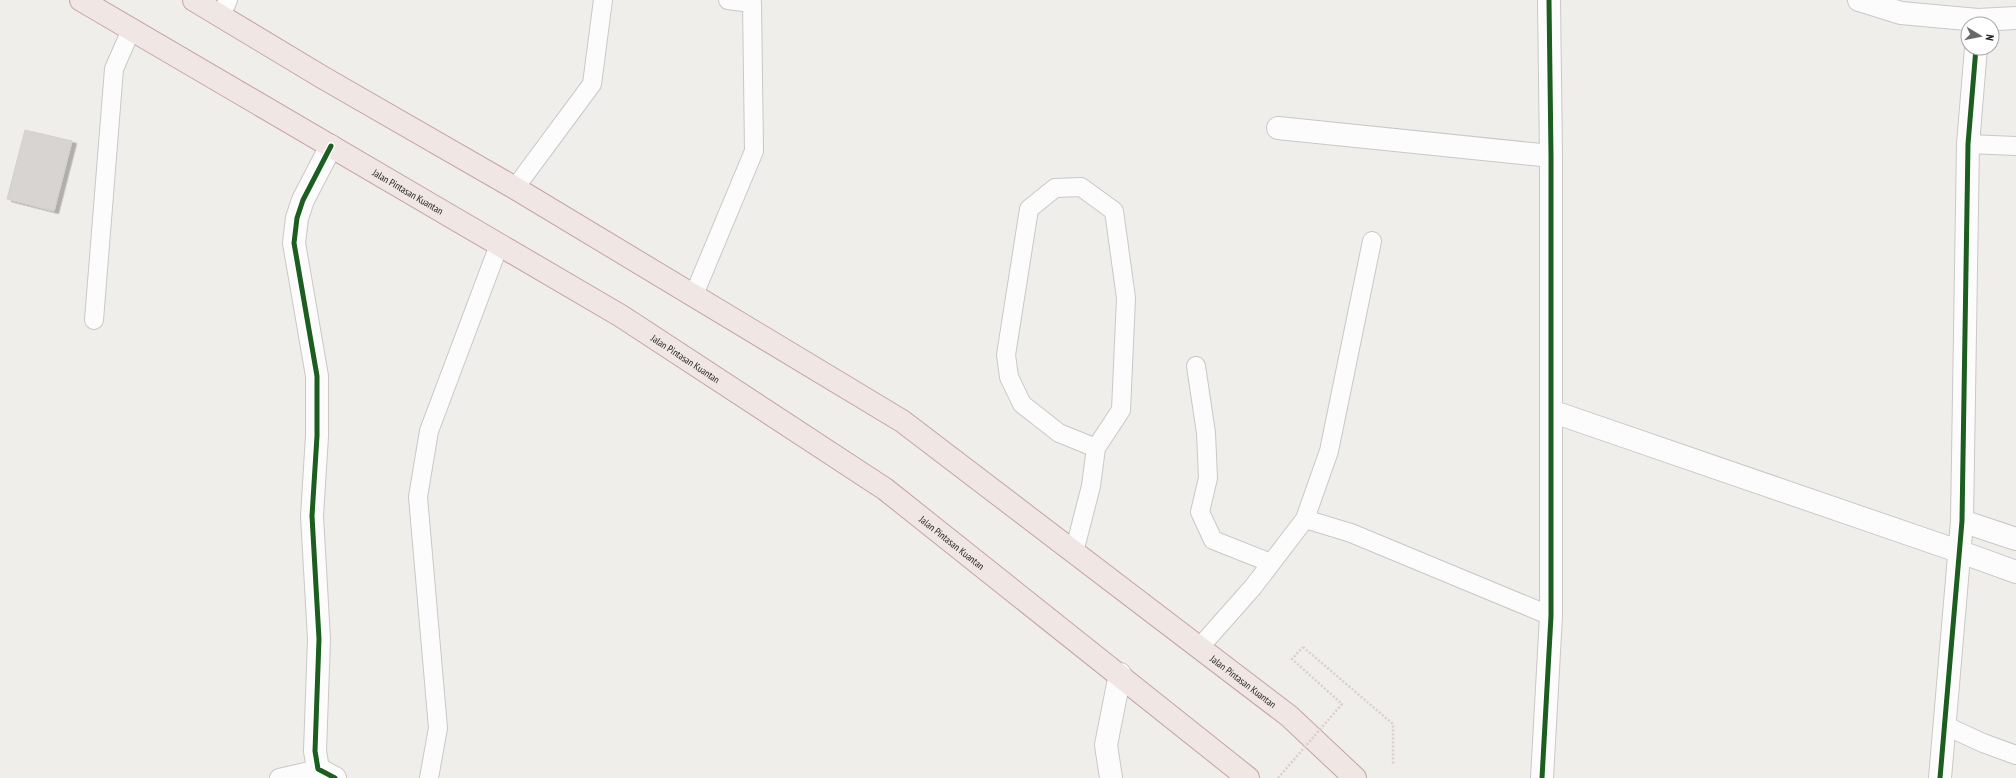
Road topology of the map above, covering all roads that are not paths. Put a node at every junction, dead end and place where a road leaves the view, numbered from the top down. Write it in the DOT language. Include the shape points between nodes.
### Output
graph roads {
  1 [pos="81,0"];
  2 [pos="194,0"];
  3 [pos="603,0"];
  4 [pos="728,0"];
  5 [pos="1549,0"];
  6 [pos="1859,0"];
  7 [pos="225,8"];
  8 [pos="2016,18"];
  9 [pos="1960,20"];
  10 [pos="2000,20"];
  11 [pos="131,30"];
  12 [pos="1975,56"];
  13 [pos="1278,128"];
  14 [pos="1968,144"];
  15 [pos="330,146"];
  16 [pos="2016,146"];
  17 [pos="1552,156"];
  18 [pos="515,188"];
  19 [pos="1372,241"];
  20 [pos="499,245"];
  21 [pos="694,297"];
  22 [pos="94,320"];
  23 [pos="1196,366"];
  24 [pos="1550,411"];
  25 [pos="1096,448"];
  26 [pos="1305,519"];
  27 [pos="1962,521"];
  28 [pos="2016,539"];
  29 [pos="1958,550"];
  30 [pos="1074,552"];
  31 [pos="1271,563"];
  32 [pos="2016,572"];
  33 [pos="1550,616"];
  34 [pos="1199,648"];
  35 [pos="1120,674"];
  36 [pos="1944,725"];
  37 [pos="2016,755"];
  38 [pos="326,773"];
  39 [pos="279,778"];
  40 [pos="429,778"];
  41 [pos="1111,778"];
  42 [pos="1248,778"];
  43 [pos="1356,778"];
  44 [pos="1542,778"];
  45 [pos="1940,778"];
  1 -- 11 [label="highway, Jalan Pintasan Kuantan"];
  2 -- 7 [label="highway, Jalan Pintasan Kuantan"];
  3 -- 18 [label="lane" via="592,84"];
  4 -- 21 [label="lane" via="752,4 754,151"];
  5 -- 17 [label="street"];
  6 -- 9 [label="street" via="1900,13"];
  7 -- 18 [label="highway, Jalan Pintasan Kuantan"];
  8 -- 10 [label="street"];
  11 -- 15 [label="highway, Jalan Pintasan Kuantan"];
  11 -- 22 [label="lane" via="114,69"];
  12 -- 14 [label="street"];
  13 -- 17 [label="street"];
  14 -- 16 [label="lane"];
  14 -- 27 [label="street"];
  15 -- 20 [label="highway, Jalan Pintasan Kuantan"];
  15 -- 38 [label="street" via="303,200 297,218 294,243 317,376 317,436 312,516 319,639 315,751"];
  17 -- 24 [label="street"];
  18 -- 21 [label="highway, Jalan Pintasan Kuantan"];
  19 -- 26 [label="lane" via="1329,451"];
  20 -- 35 [label="highway, Jalan Pintasan Kuantan" via="621,316 886,489"];
  20 -- 40 [label="lane" via="429,431 418,497 438,728"];
  21 -- 30 [label="highway, Jalan Pintasan Kuantan" via="902,421"];
  23 -- 31 [label="lane" via="1206,433 1208,478 1200,512 1213,540"];
  24 -- 29 [label="street"];
  24 -- 33 [label="street"];
  25 -- 25 [label="lane" via="1121,410 1126,298 1114,211 1081,187 1055,188 1029,209 1006,355 1009,377 1022,404 1059,433"];
  25 -- 30 [label="lane"];
  26 -- 31 [label="lane"];
  26 -- 33 [label="lane" via="1351,533"];
  27 -- 28 [label="street"];
  27 -- 29 [label="street"];
  29 -- 32 [label="street"];
  29 -- 36 [label="street"];
  30 -- 34 [label="highway, Jalan Pintasan Kuantan"];
  31 -- 34 [label="lane"];
  33 -- 44 [label="street"];
  34 -- 43 [label="highway, Jalan Pintasan Kuantan" via="1290,716"];
  35 -- 41 [label="street" via="1106,745"];
  35 -- 42 [label="highway, Jalan Pintasan Kuantan"];
  36 -- 37 [label="lane"];
  36 -- 45 [label="street"];
  38 -- 39 [label="lane"];
}
